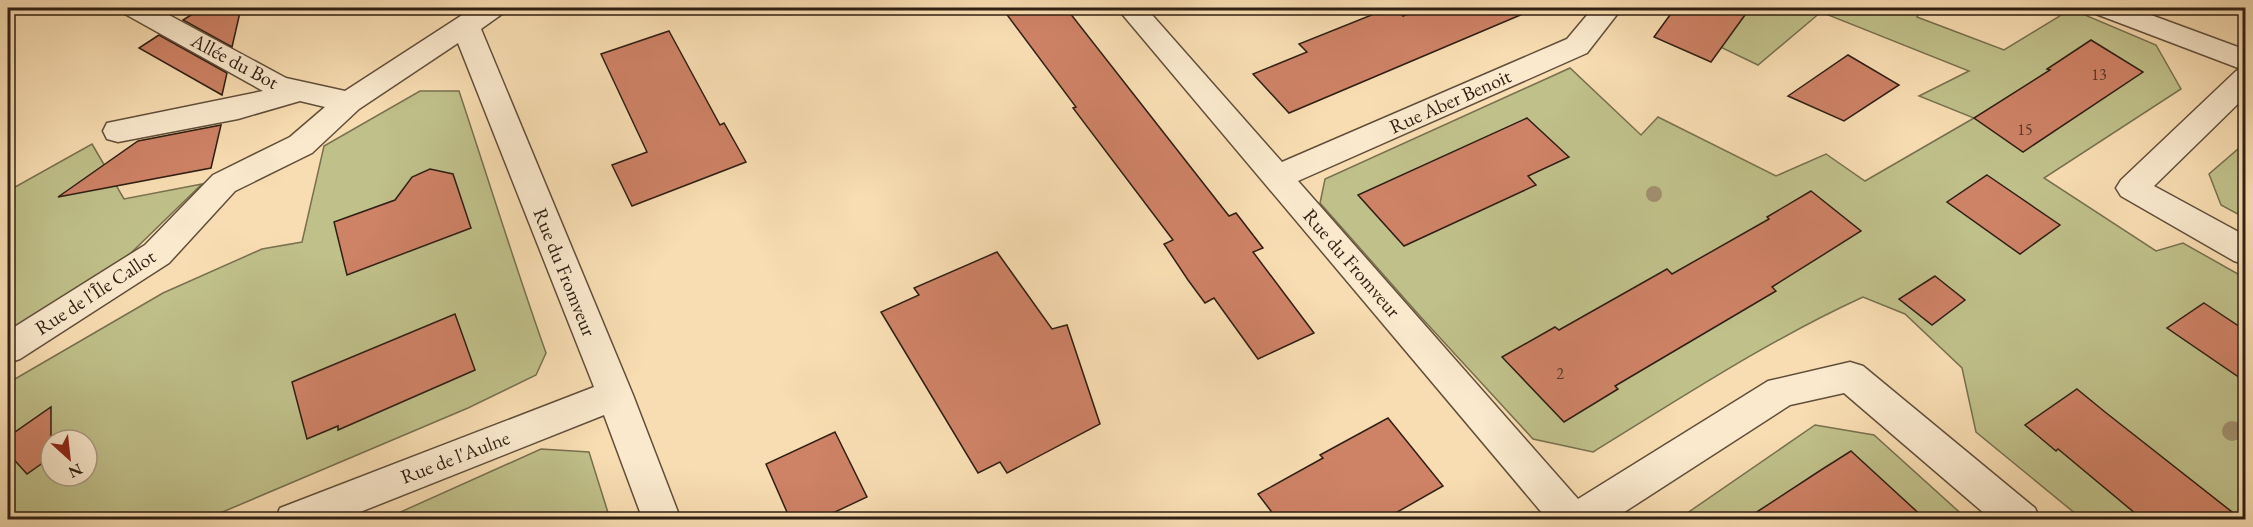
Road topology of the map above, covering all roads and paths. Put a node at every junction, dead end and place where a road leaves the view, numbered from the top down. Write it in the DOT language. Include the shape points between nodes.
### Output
graph roads {
  1 [pos="135,8"];
  2 [pos="492,8"];
  3 [pos="1131,8"];
  4 [pos="1608,8"];
  5 [pos="2106,8"];
  6 [pos="465,25"];
  7 [pos="2246,61"];
  8 [pos="2246,78"];
  9 [pos="299,91"];
  10 [pos="349,102"];
  11 [pos="118,131"];
  12 [pos="1279,176"];
  13 [pos="2246,252"];
  14 [pos="8,349"];
  15 [pos="615,395"];
  16 [pos="294,519"];
  17 [pos="662,519"];
  18 [pos="1572,519"];
  19 [pos="1578,519"];
  20 [pos="2021,519"];
  1 -- 9 [label="street, Allée du Bot" via="278,86"];
  2 -- 6 [label="street"];
  3 -- 12 [label="street, Rue du Fromveur"];
  4 -- 12 [label="street, Rue Aber Benoit" via="1577,46"];
  5 -- 7 [label="street"];
  6 -- 10 [label="street"];
  6 -- 15 [label="street, Rue du Fromveur"];
  8 -- 13 [label="street" via="2132,188"];
  9 -- 10 [label="street, Allée du Bot"];
  9 -- 11 [label="street" via="238,108"];
  10 -- 14 [label="street, Rue de l'Île Callot" via="301,145 224,183 157,254"];
  12 -- 18 [label="street, Rue du Fromveur"];
  15 -- 16 [label="street, Rue de l'Aulne"];
  15 -- 17 [label="street, Rue du Fromveur"];
  19 -- 20 [label="street" via="1781,392 1850,377"];
}
